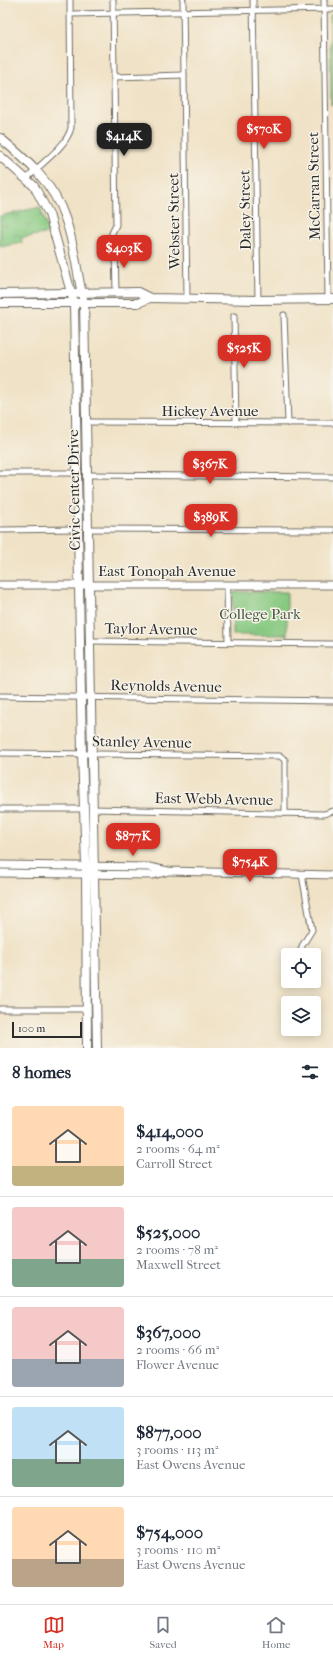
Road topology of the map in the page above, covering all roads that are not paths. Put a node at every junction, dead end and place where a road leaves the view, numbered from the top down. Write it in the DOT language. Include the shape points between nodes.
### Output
graph roads {
  1 [pos="70,0"];
  2 [pos="113,0"];
  3 [pos="183,0"];
  4 [pos="253,0"];
  5 [pos="324,0"];
  6 [pos="324,9"];
  7 [pos="333,9"];
  8 [pos="254,10"];
  9 [pos="183,12"];
  10 [pos="113,13"];
  11 [pos="71,14"];
  12 [pos="184,76"];
  13 [pos="114,77"];
  14 [pos="0,138"];
  15 [pos="0,156"];
  16 [pos="36,169"];
  17 [pos="27,179"];
  18 [pos="112,234"];
  19 [pos="116,247"];
  20 [pos="116,292"];
  21 [pos="71,293"];
  22 [pos="82,293"];
  23 [pos="0,294"];
  24 [pos="150,298"];
  25 [pos="187,299"];
  26 [pos="330,299"];
  27 [pos="258,300"];
  28 [pos="0,303"];
  29 [pos="74,303"];
  30 [pos="84,303"];
  31 [pos="284,315"];
  32 [pos="234,316"];
  33 [pos="87,422"];
  34 [pos="236,423"];
  35 [pos="288,423"];
  36 [pos="333,423"];
  37 [pos="77,446"];
  38 [pos="0,473"];
  39 [pos="78,473"];
  40 [pos="88,475"];
  41 [pos="333,477"];
  42 [pos="88,504"];
  43 [pos="78,529"];
  44 [pos="89,529"];
  45 [pos="0,530"];
  46 [pos="333,530"];
  47 [pos="79,584"];
  48 [pos="89,584"];
  49 [pos="227,584"];
  50 [pos="0,585"];
  51 [pos="333,585"];
  52 [pos="90,641"];
  53 [pos="228,642"];
  54 [pos="333,644"];
  55 [pos="0,696"];
  56 [pos="81,697"];
  57 [pos="91,697"];
  58 [pos="333,701"];
  59 [pos="0,753"];
  60 [pos="82,753"];
  61 [pos="92,753"];
  62 [pos="0,808"];
  63 [pos="83,809"];
  64 [pos="93,809"];
  65 [pos="333,811"];
  66 [pos="285,813"];
  67 [pos="0,865"];
  68 [pos="86,869"];
  69 [pos="95,869"];
  70 [pos="0,873"];
  71 [pos="302,875"];
  72 [pos="333,875"];
  73 [pos="302,948"];
  74 [pos="87,977"];
  75 [pos="96,995"];
  76 [pos="0,1009"];
  77 [pos="87,1009"];
  78 [pos="97,1029"];
  79 [pos="87,1048"];
  80 [pos="97,1048"];
  1 -- 11 [label="street"];
  2 -- 10 [label="street"];
  3 -- 9 [label="street, Webster Street"];
  4 -- 8 [label="street, Daley Street"];
  5 -- 6 [label="street, McCarran Street"];
  6 -- 7 [label="street"];
  6 -- 8 [label="street"];
  6 -- 26 [label="street, McCarran Street"];
  8 -- 9 [label="street"];
  8 -- 27 [label="street, Daley Street"];
  9 -- 10 [label="street"];
  9 -- 12 [label="street, Webster Street"];
  10 -- 11 [label="street"];
  10 -- 13 [label="street"];
  11 -- 16 [label="street" via="71,128 66,140"];
  12 -- 13 [label="street"];
  12 -- 25 [label="street, Webster Street"];
  13 -- 18 [label="street" via="116,225"];
  14 -- 16 [label="main road, Civic Center Drive"];
  15 -- 17 [label="main road, Civic Center Drive"];
  16 -- 17 [label="street"];
  16 -- 22 [label="main road, Civic Center Drive" via="54,193 66,219"];
  17 -- 21 [label="main road, Civic Center Drive" via="34,186 49,214"];
  19 -- 20 [label="street"];
  20 -- 22 [label="main road"];
  20 -- 24 [label="main road" via="138,292"];
  21 -- 22 [label="main road"];
  21 -- 23 [label="main road"];
  21 -- 29 [label="main road, Civic Center Drive"];
  22 -- 30 [label="main road, Civic Center Drive"];
  24 -- 25 [label="main road"];
  24 -- 30 [label="main road" via="138,303"];
  25 -- 27 [label="main road"];
  26 -- 27 [label="main road"];
  28 -- 29 [label="main road"];
  29 -- 30 [label="main road"];
  29 -- 37 [label="main road, Civic Center Drive"];
  30 -- 33 [label="main road, Civic Center Drive"];
  31 -- 35 [label="street"];
  32 -- 34 [label="street"];
  33 -- 34 [label="street, Hickey Avenue"];
  33 -- 40 [label="main road, Civic Center Drive"];
  34 -- 35 [label="street, Hickey Avenue"];
  35 -- 36 [label="street, Hickey Avenue"];
  37 -- 39 [label="main road, Civic Center Drive"];
  37 -- 40 [label="main road" via="82,468"];
  38 -- 39 [label="street"];
  39 -- 42 [label="main road" via="83,480"];
  39 -- 43 [label="main road, Civic Center Drive"];
  40 -- 41 [label="street"];
  40 -- 42 [label="main road, Civic Center Drive"];
  42 -- 44 [label="main road, Civic Center Drive"];
  43 -- 45 [label="street"];
  43 -- 47 [label="main road, Civic Center Drive"];
  44 -- 46 [label="street"];
  44 -- 48 [label="main road, Civic Center Drive"];
  47 -- 48 [label="main road, East Tonopah Avenue"];
  47 -- 50 [label="main road, East Tonopah Avenue"];
  47 -- 56 [label="main road, Civic Center Drive"];
  48 -- 49 [label="main road, East Tonopah Avenue"];
  48 -- 52 [label="main road, Civic Center Drive"];
  49 -- 51 [label="main road, East Tonopah Avenue"];
  49 -- 53 [label="street"];
  52 -- 53 [label="street, Taylor Avenue"];
  52 -- 57 [label="main road, Civic Center Drive"];
  53 -- 54 [label="street, Taylor Avenue"];
  55 -- 56 [label="street, Reynolds Avenue"];
  56 -- 57 [label="street, Reynolds Avenue"];
  56 -- 60 [label="main road, Civic Center Drive"];
  57 -- 58 [label="street, Reynolds Avenue"];
  57 -- 61 [label="main road, Civic Center Drive"];
  59 -- 60 [label="street, Stanley Avenue"];
  60 -- 61 [label="street, Stanley Avenue"];
  60 -- 63 [label="main road, Civic Center Drive"];
  61 -- 64 [label="main road, Civic Center Drive"];
  61 -- 66 [label="street, Stanley Avenue" via="280,756 283,758"];
  62 -- 63 [label="street"];
  63 -- 68 [label="main road, Civic Center Drive"];
  64 -- 66 [label="street, East Webb Avenue"];
  64 -- 69 [label="main road, Civic Center Drive"];
  65 -- 66 [label="street, East Webb Avenue" via="324,814"];
  67 -- 68 [label="main road"];
  68 -- 69 [label="main road"];
  68 -- 70 [label="main road"];
  68 -- 74 [label="main road, Civic Center Drive"];
  69 -- 71 [label="main road" via="152,875 168,871"];
  69 -- 75 [label="main road, Civic Center Drive"];
  71 -- 72 [label="main road"];
  71 -- 73 [label="street" via="312,930"];
  74 -- 75 [label="main road" via="91,982 92,994"];
  74 -- 77 [label="main road, Civic Center Drive"];
  75 -- 78 [label="main road, Civic Center Drive"];
  76 -- 77 [label="street"];
  77 -- 78 [label="main road" via="91,1011 92,1022"];
  77 -- 79 [label="main road, Civic Center Drive"];
  78 -- 80 [label="main road, Civic Center Drive"];
}
